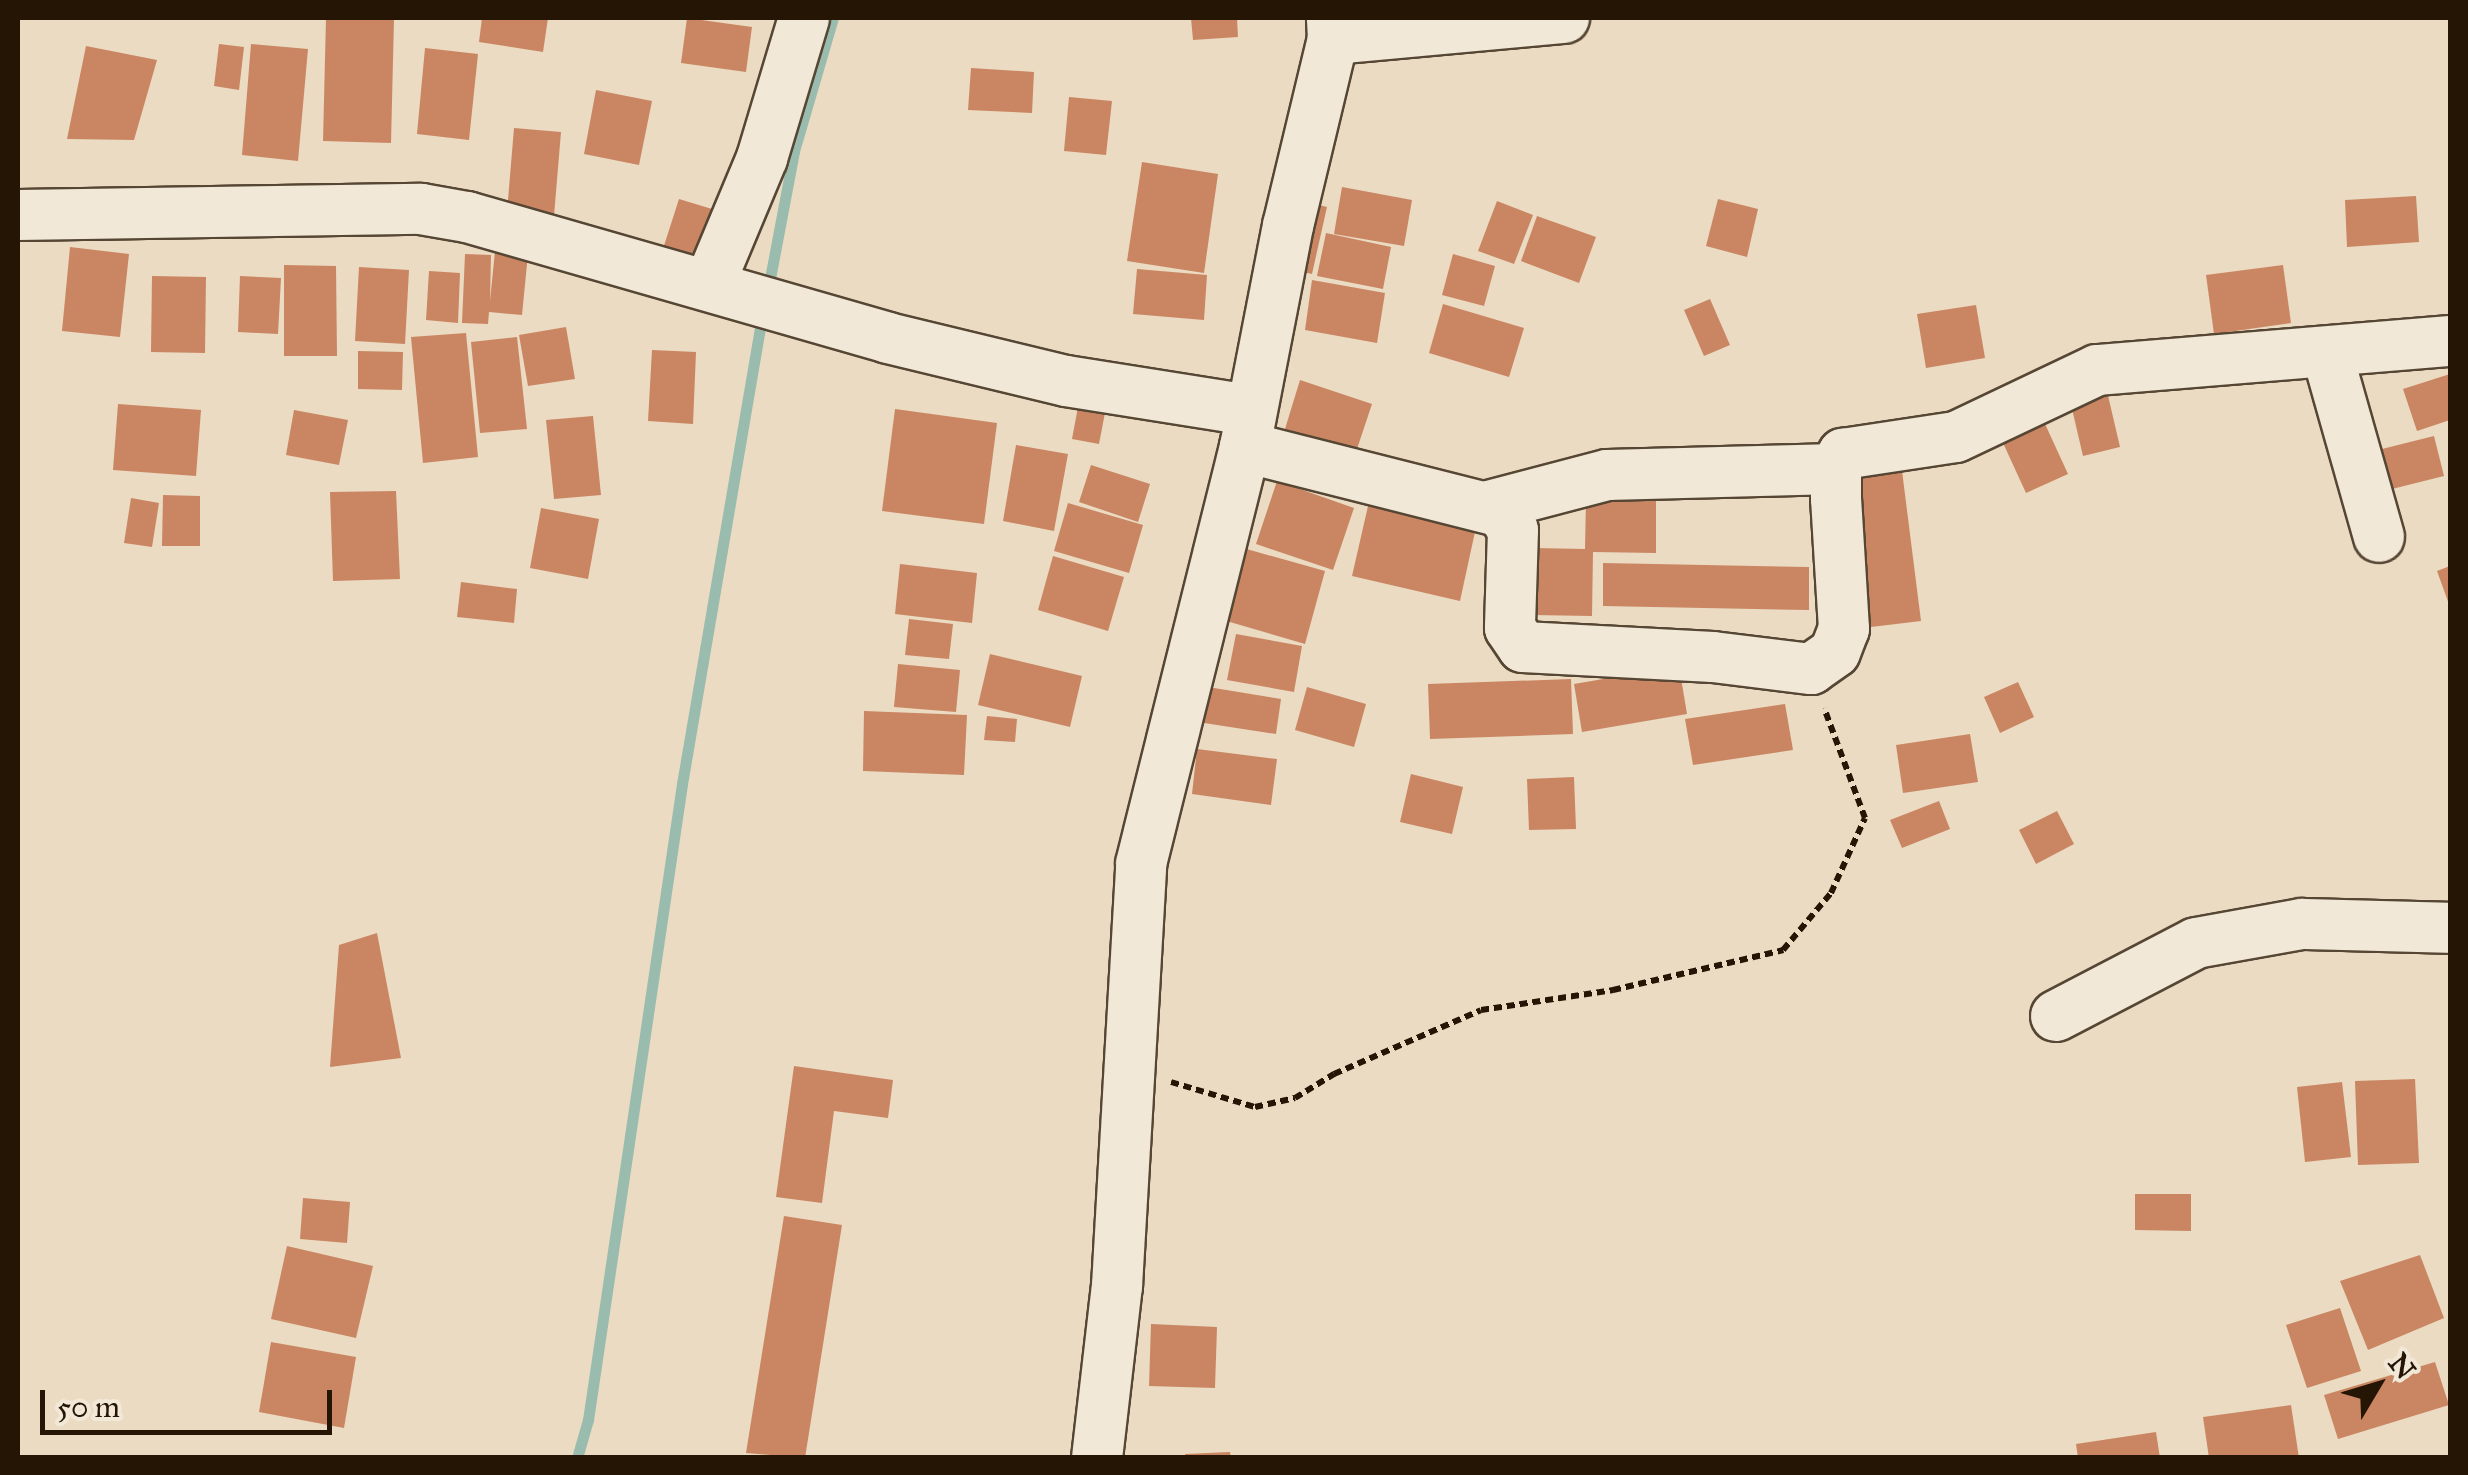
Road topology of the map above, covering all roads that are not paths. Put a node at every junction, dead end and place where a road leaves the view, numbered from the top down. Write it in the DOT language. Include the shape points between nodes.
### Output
graph roads {
  1 [pos="804,18"];
  2 [pos="1564,18"];
  3 [pos="1332,28"];
  4 [pos="18,216"];
  5 [pos="722,289"];
  6 [pos="2450,341"];
  7 [pos="2327,353"];
  8 [pos="1247,428"];
  9 [pos="1836,469"];
  10 [pos="1489,506"];
  11 [pos="2380,537"];
  12 [pos="2450,928"];
  13 [pos="2056,1016"];
  14 [pos="1097,1458"];
  1 -- 5 [label="street"];
  2 -- 3 [label="street"];
  3 -- 8 [label="street"];
  4 -- 5 [label="street" via="421,208"];
  5 -- 8 [label="street"];
  6 -- 7 [label="street"];
  7 -- 9 [label="street" via="2097,370 1956,438 1852,450"];
  7 -- 11 [label="street"];
  8 -- 10 [label="street"];
  8 -- 14 [label="street" via="1140,864 1117,1286"];
  9 -- 10 [label="street" via="1607,475"];
  9 -- 10 [label="street" via="1844,628 1835,652 1811,670 1713,657 1523,647 1510,628 1512,530 1502,512"];
  12 -- 13 [label="street" via="2302,924 2196,942"];
}
